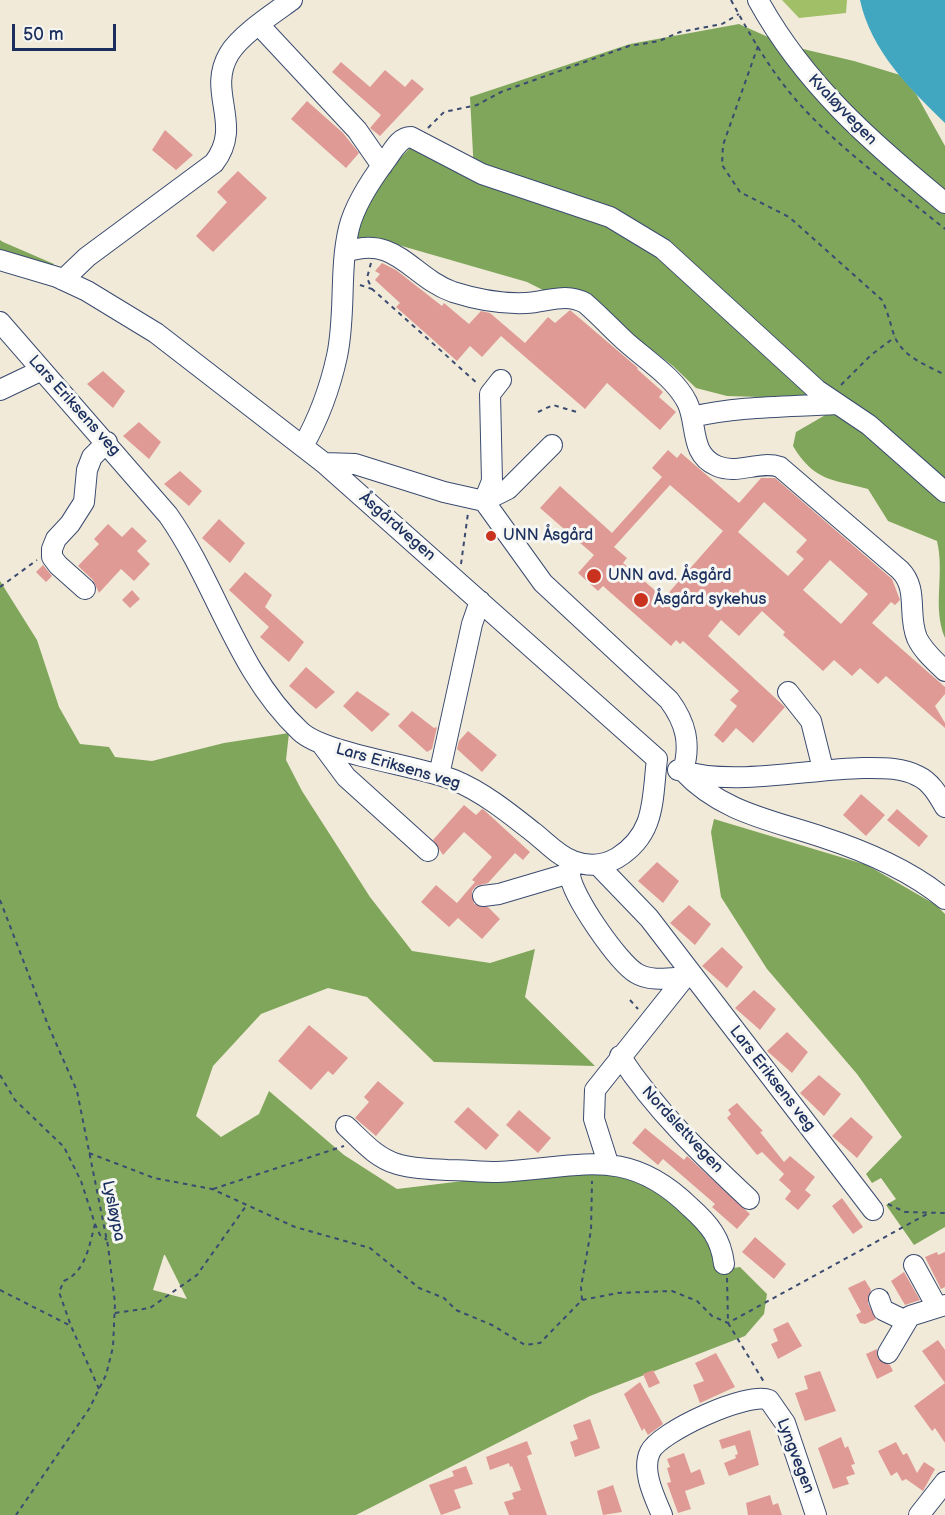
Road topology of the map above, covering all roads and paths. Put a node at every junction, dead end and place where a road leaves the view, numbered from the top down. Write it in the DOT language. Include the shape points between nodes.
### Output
graph roads {
  1 [pos="292,0"];
  2 [pos="758,0"];
  3 [pos="739,14"];
  4 [pos="260,26"];
  5 [pos="758,46"];
  6 [pos="417,138"];
  7 [pos="382,166"];
  8 [pos="945,203"];
  9 [pos="379,247"];
  10 [pos="345,252"];
  11 [pos="0,260"];
  12 [pos="63,280"];
  13 [pos="0,322"];
  14 [pos="894,337"];
  15 [pos="42,370"];
  16 [pos="945,375"];
  17 [pos="495,387"];
  18 [pos="0,390"];
  19 [pos="832,401"];
  20 [pos="538,412"];
  21 [pos="577,412"];
  22 [pos="692,417"];
  23 [pos="107,442"];
  24 [pos="303,446"];
  25 [pos="552,446"];
  26 [pos="324,463"];
  27 [pos="945,492"];
  28 [pos="477,500"];
  29 [pos="52,549"];
  30 [pos="459,582"];
  31 [pos="0,586"];
  32 [pos="85,589"];
  33 [pos="480,600"];
  34 [pos="945,670"];
  35 [pos="788,692"];
  36 [pos="323,746"];
  37 [pos="657,759"];
  38 [pos="823,769"];
  39 [pos="683,771"];
  40 [pos="439,775"];
  41 [pos="945,807"];
  42 [pos="428,851"];
  43 [pos="598,865"];
  44 [pos="571,867"];
  45 [pos="483,896"];
  46 [pos="945,899"];
  47 [pos="0,900"];
  48 [pos="687,974"];
  49 [pos="620,1056"];
  50 [pos="0,1075"];
  51 [pos="0,1082"];
  52 [pos="6,1084"];
  53 [pos="346,1126"];
  54 [pos="371,1149"];
  55 [pos="89,1153"];
  56 [pos="600,1164"];
  57 [pos="212,1189"];
  58 [pos="749,1199"];
  59 [pos="246,1206"];
  60 [pos="879,1206"];
  61 [pos="945,1213"];
  62 [pos="927,1214"];
  63 [pos="95,1224"];
  64 [pos="107,1240"];
  65 [pos="724,1264"];
  66 [pos="915,1265"];
  67 [pos="0,1290"];
  68 [pos="879,1299"];
  69 [pos="582,1300"];
  70 [pos="941,1306"];
  71 [pos="114,1313"];
  72 [pos="906,1321"];
  73 [pos="728,1323"];
  74 [pos="70,1326"];
  75 [pos="888,1353"];
  76 [pos="99,1389"];
  77 [pos="769,1400"];
  78 [pos="945,1482"];
  79 [pos="16,1515"];
  80 [pos="662,1515"];
  81 [pos="816,1515"];
  82 [pos="919,1515"];
  1 -- 4 [label="street"];
  2 -- 8 [label="street, Kvaløyvegen" via="794,58 826,97"];
  3 -- 6 [label="path" via="722,24 629,46 511,88 477,105 444,112"];
  4 -- 7 [label="street" via="357,130"];
  4 -- 12 [label="street" via="236,45 222,70 228,136 220,155 207,170 76,265"];
  5 -- 14 [label="path" via="723,145 722,165 740,192 789,217 882,300 891,318"];
  6 -- 7 [label="street" via="405,136"];
  6 -- 19 [label="street" via="467,168 592,209 643,236 680,263"];
  7 -- 10 [label="street" via="353,214"];
  9 -- 10 [label="street"];
  9 -- 17 [label="path" via="367,278 372,289"];
  9 -- 22 [label="street" via="453,292 512,303 579,299 675,386"];
  10 -- 24 [label="street" via="336,357 323,404"];
  11 -- 12 [label="street, Åsgårdvegen"];
  12 -- 24 [label="street, Åsgårdvegen" via="103,299 156,333"];
  13 -- 15 [label="street, Lars Eriksens veg"];
  14 -- 16 [label="path" via="908,355"];
  14 -- 19 [label="path" via="871,355"];
  15 -- 18 [label="street"];
  15 -- 23 [label="street, Lars Eriksens veg"];
  17 -- 28 [label="street" via="492,481"];
  19 -- 22 [label="street" via="782,408 738,408"];
  19 -- 27 [label="street" via="868,425"];
  20 -- 21 [label="path" via="553,405"];
  22 -- 34 [label="street" via="695,441 706,458 717,466 741,469 763,464 780,467 900,570 911,587 917,637"];
  23 -- 29 [label="street" via="92,457 87,470 84,502"];
  23 -- 36 [label="street, Lars Eriksens veg" via="180,532 232,633 272,697 302,733"];
  24 -- 26 [label="street, Åsgårdvegen"];
  25 -- 28 [label="street" via="508,489"];
  26 -- 28 [label="street" via="355,464"];
  26 -- 30 [label="street, Åsgårdvegen"];
  28 -- 30 [label="path"];
  28 -- 39 [label="street" via="543,583 669,700 687,735"];
  29 -- 31 [label="path"];
  29 -- 32 [label="street" via="58,565"];
  30 -- 33 [label="street, Åsgårdvegen"];
  33 -- 37 [label="street, Åsgårdvegen"];
  33 -- 40 [label="street"];
  35 -- 38 [label="street" via="811,721"];
  36 -- 40 [label="street, Lars Eriksens veg"];
  36 -- 42 [label="street" via="346,777"];
  37 -- 39 [label="street, Åsgårdvegen"];
  37 -- 43 [label="street" via="645,831 628,851"];
  38 -- 39 [label="street" via="755,775"];
  38 -- 41 [label="street" via="905,771 929,783"];
  39 -- 46 [label="street" via="698,788 734,809 852,848 912,876"];
  40 -- 44 [label="street, Lars Eriksens veg" via="491,801"];
  43 -- 44 [label="street, Lars Eriksens veg"];
  43 -- 48 [label="street, Lars Eriksens veg" via="644,913"];
  44 -- 45 [label="street" via="499,894"];
  44 -- 48 [label="street" via="574,886 597,929 635,973 652,979"];
  47 -- 55 [label="path, Lysløypa" via="75,1085"];
  48 -- 49 [label="street"];
  48 -- 60 [label="street, Lars Eriksens veg" via="840,1168"];
  49 -- 56 [label="street" via="597,1085 592,1099"];
  49 -- 58 [label="street, Nordslettvegen" via="669,1119"];
  50 -- 52 [label="path"];
  51 -- 52 [label="path"];
  52 -- 63 [label="path" via="15,1100 63,1147 81,1181"];
  53 -- 54 [label="street"];
  54 -- 56 [label="street" via="403,1166 487,1172"];
  54 -- 57 [label="path" via="343,1146"];
  55 -- 57 [label="path" via="153,1178"];
  55 -- 64 [label="path, Lysløypa"];
  56 -- 65 [label="street" via="628,1167 654,1177 677,1194 718,1237"];
  56 -- 69 [label="path"];
  57 -- 59 [label="path"];
  59 -- 69 [label="path" via="295,1227 370,1248 419,1288 444,1298 456,1310 525,1345 540,1343"];
  59 -- 71 [label="path" via="197,1275 150,1308"];
  60 -- 62 [label="path"];
  61 -- 62 [label="path"];
  62 -- 73 [label="path"];
  63 -- 64 [label="path"];
  63 -- 74 [label="path" via="80,1269 64,1281 59,1292"];
  64 -- 71 [label="path, Lysløypa"];
  65 -- 73 [label="path"];
  66 -- 70 [label="street"];
  67 -- 74 [label="path"];
  68 -- 72 [label="street" via="883,1310"];
  69 -- 73 [label="path" via="618,1293 672,1291 697,1301 712,1316"];
  70 -- 72 [label="street" via="910,1316"];
  71 -- 76 [label="path, Lysløypa" via="113,1347"];
  72 -- 75 [label="street"];
  73 -- 77 [label="path" via="762,1378"];
  74 -- 76 [label="path"];
  76 -- 79 [label="path, Lysløypa"];
  77 -- 80 [label="street" via="756,1397 724,1407 665,1436 655,1445 647,1462 648,1473"];
  77 -- 81 [label="street, Lyngvegen" via="785,1423"];
  78 -- 82 [label="street"];
}
